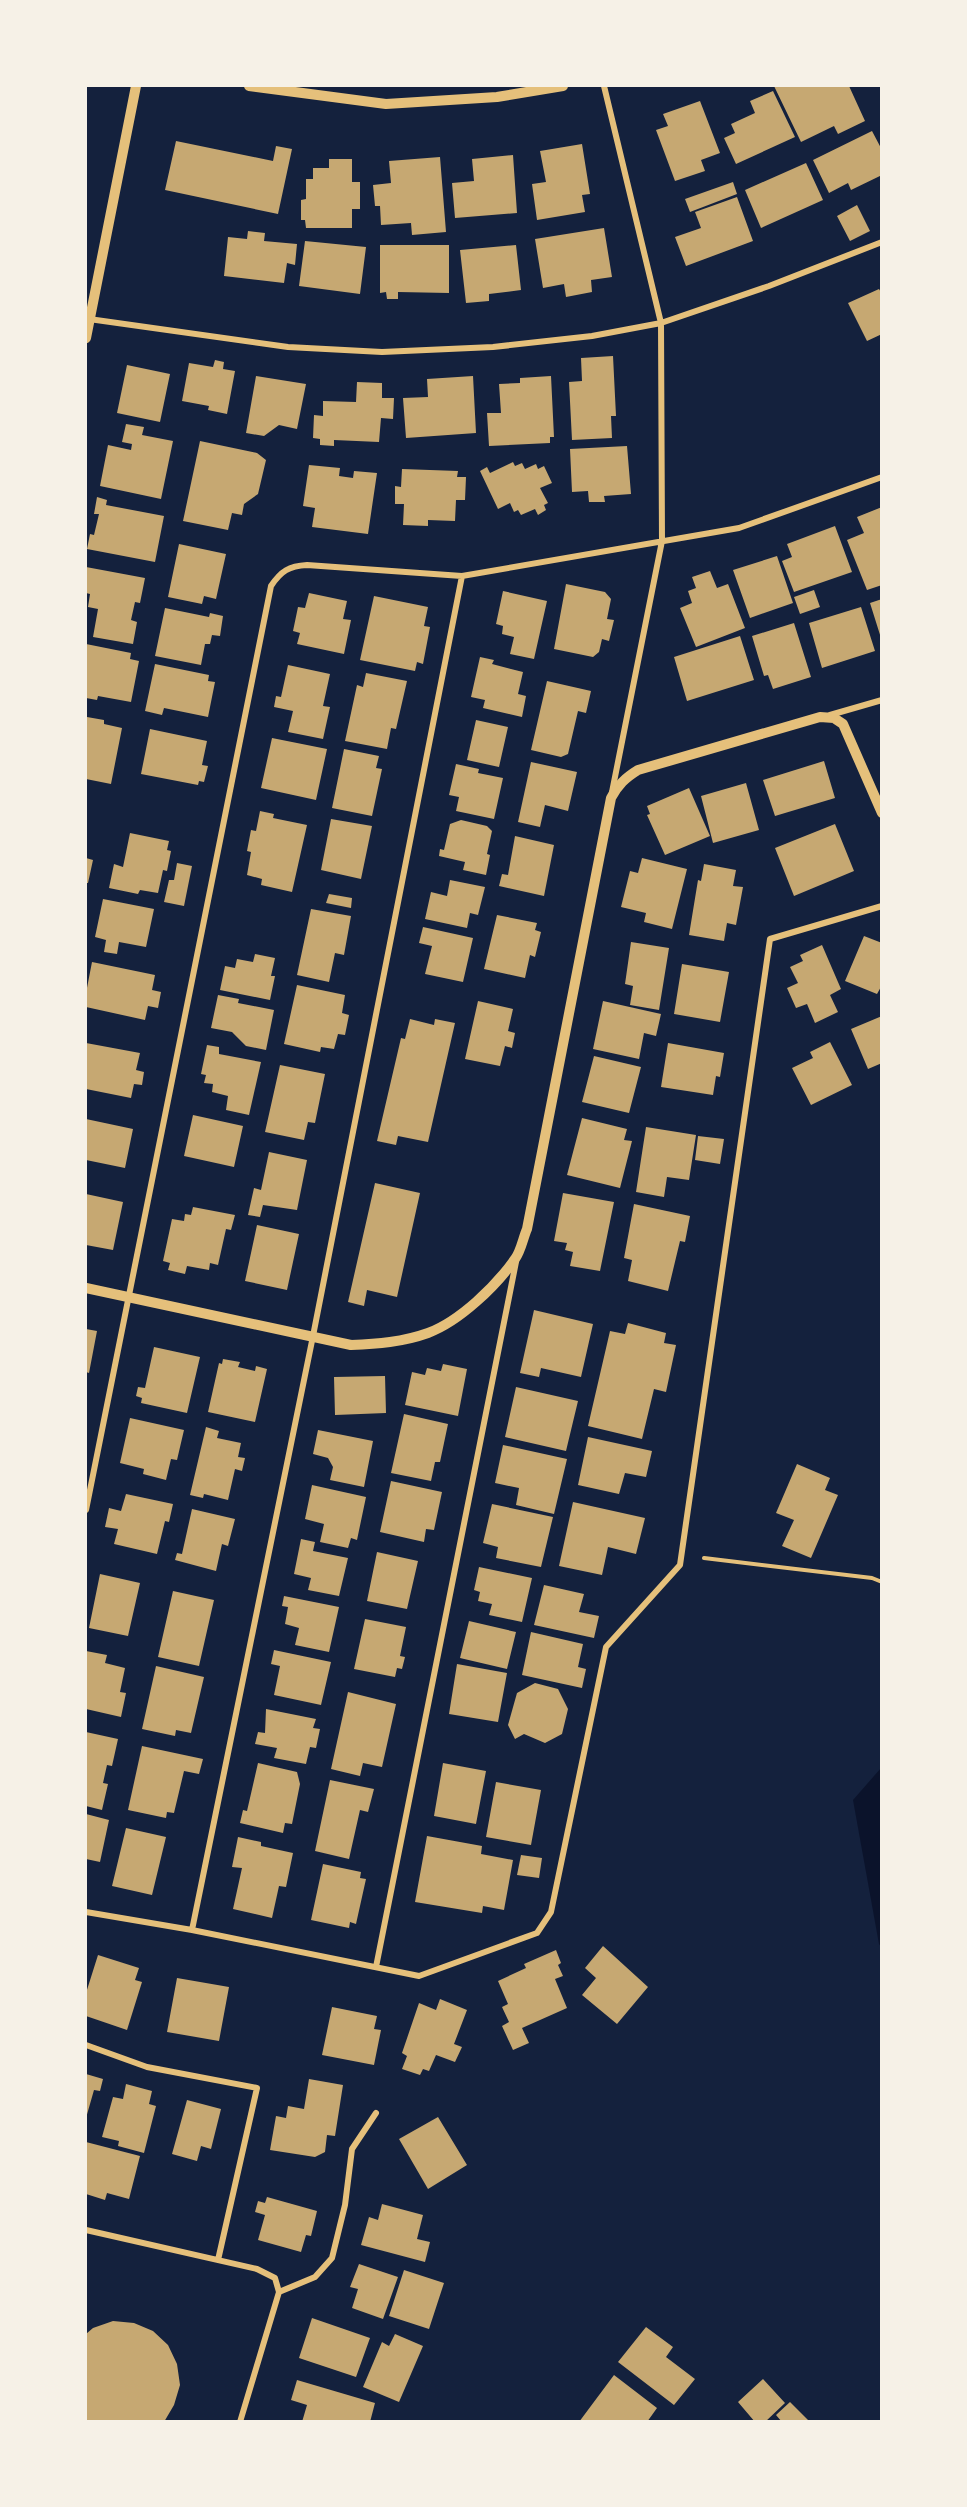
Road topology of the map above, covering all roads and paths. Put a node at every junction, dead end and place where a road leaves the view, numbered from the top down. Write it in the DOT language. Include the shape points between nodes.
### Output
graph roads {
  1 [pos="136,86"];
  2 [pos="249,86"];
  3 [pos="563,86"];
  4 [pos="604,86"];
  5 [pos="882,242"];
  6 [pos="90,319"];
  7 [pos="662,323"];
  8 [pos="86,338"];
  9 [pos="882,477"];
  10 [pos="662,541"];
  11 [pos="462,576"];
  12 [pos="882,700"];
  13 [pos="820,717"];
  14 [pos="611,798"];
  15 [pos="882,813"];
  16 [pos="882,906"];
  17 [pos="516,1257"];
  18 [pos="86,1288"];
  19 [pos="129,1297"];
  20 [pos="313,1336"];
  21 [pos="86,1510"];
  22 [pos="681,1556"];
  23 [pos="882,1582"];
  24 [pos="86,1912"];
  25 [pos="192,1930"];
  26 [pos="376,1967"];
  27 [pos="86,2044"];
  28 [pos="376,2113"];
  29 [pos="86,2230"];
  30 [pos="218,2260"];
  31 [pos="279,2292"];
  32 [pos="240,2421"];
  1 -- 6 [label="street"];
  2 -- 3 [label="street" via="386,104 497,97"];
  4 -- 7 [label="street"];
  5 -- 7 [label="street"];
  6 -- 7 [label="street" via="288,347 382,352 592,336"];
  6 -- 8 [label="street"];
  7 -- 10 [label="street"];
  9 -- 10 [label="street" via="739,528"];
  10 -- 11 [label="street"];
  10 -- 14 [label="street"];
  11 -- 19 [label="street" via="293,566 279,572 271,586"];
  11 -- 20 [label="street"];
  12 -- 13 [label="street"];
  13 -- 14 [label="street" via="638,770 618,785"];
  13 -- 15 [label="street" via="834,718 843,724"];
  14 -- 17 [label="street" via="526,1229"];
  16 -- 22 [label="street" via="770,939"];
  17 -- 20 [label="street" via="473,1304 428,1333 387,1343 351,1345"];
  17 -- 26 [label="street"];
  18 -- 19 [label="street"];
  19 -- 20 [label="street"];
  19 -- 21 [label="street"];
  20 -- 25 [label="street"];
  22 -- 23 [label="path"];
  22 -- 26 [label="street" via="680,1564 606,1647 551,1912 537,1933 419,1976"];
  24 -- 25 [label="street"];
  25 -- 26 [label="street"];
  27 -- 30 [label="street" via="147,2067 257,2088"];
  28 -- 31 [label="street" via="352,2149 345,2205 332,2258 315,2277"];
  29 -- 30 [label="street"];
  30 -- 31 [label="street" via="276,2278"];
  31 -- 32 [label="street"];
}
